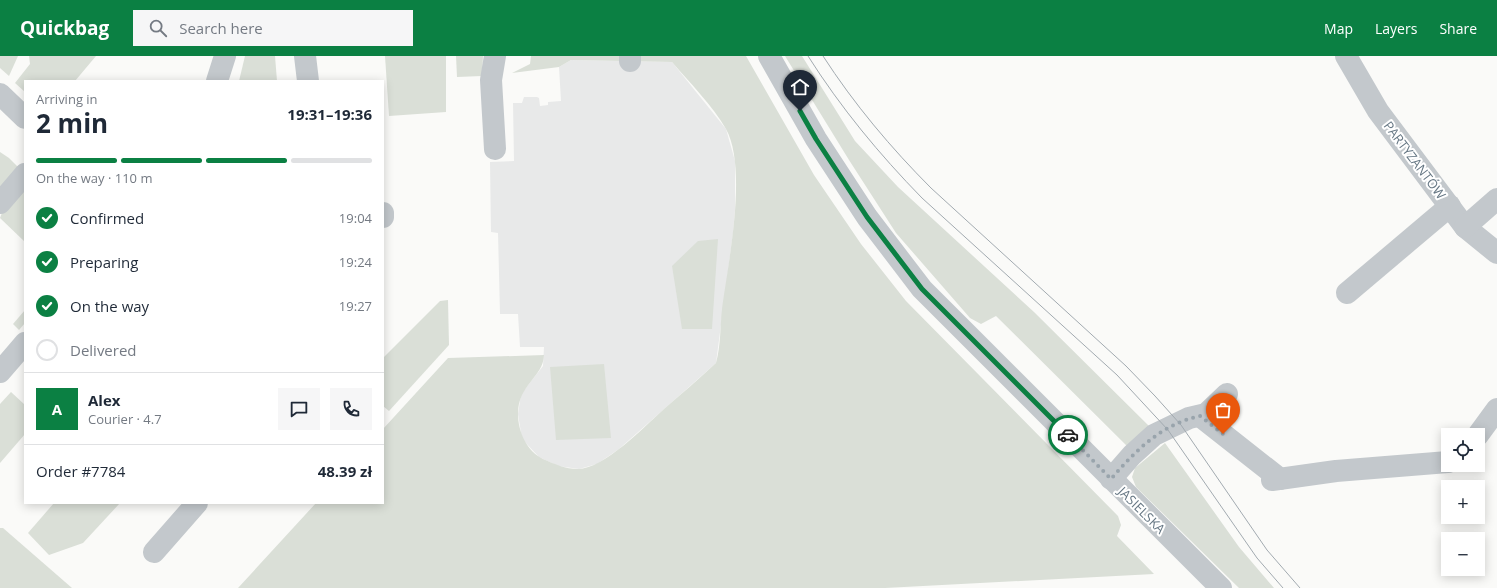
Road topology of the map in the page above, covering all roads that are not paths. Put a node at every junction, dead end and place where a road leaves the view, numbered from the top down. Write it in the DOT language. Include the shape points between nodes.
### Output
graph roads {
  1 [pos="225,56"];
  2 [pos="305,56"];
  3 [pos="495,56"];
  4 [pos="769,56"];
  5 [pos="1346,56"];
  6 [pos="217,80"];
  7 [pos="308,80"];
  8 [pos="0,94"];
  9 [pos="24,117"];
  10 [pos="495,149"];
  11 [pos="24,175"];
  12 [pos="1497,199"];
  13 [pos="0,203"];
  14 [pos="1450,206"];
  15 [pos="1465,227"];
  16 [pos="1497,253"];
  17 [pos="1347,293"];
  18 [pos="24,344"];
  19 [pos="0,372"];
  20 [pos="1227,394"];
  21 [pos="1497,409"];
  22 [pos="1200,416"];
  23 [pos="1483,428"];
  24 [pos="1441,463"];
  25 [pos="1111,479"];
  26 [pos="196,504"];
  27 [pos="154,552"];
  28 [pos="1221,588"];
  1 -- 6 [label="street"];
  2 -- 7 [label="street"];
  3 -- 10 [label="street" via="491,80"];
  4 -- 25 [label="street, JASIELSKA" via="824,152 867,217 922,289"];
  5 -- 14 [label="street, PARTYZANTÓW" via="1378,111"];
  8 -- 9 [label="street"];
  11 -- 13 [label="street"];
  12 -- 15 [label="street"];
  14 -- 15 [label="street, PARTYZANTÓW"];
  14 -- 17 [label="street"];
  15 -- 16 [label="street, PARTYZANTÓW"];
  18 -- 19 [label="street"];
  20 -- 22 [label="street" via="1206,414"];
  21 -- 23 [label="street"];
  22 -- 24 [label="street" via="1276,479 1336,471"];
  22 -- 25 [label="street" via="1189,418 1154,435"];
  25 -- 28 [label="street, JASIELSKA"];
  26 -- 27 [label="street"];
}
